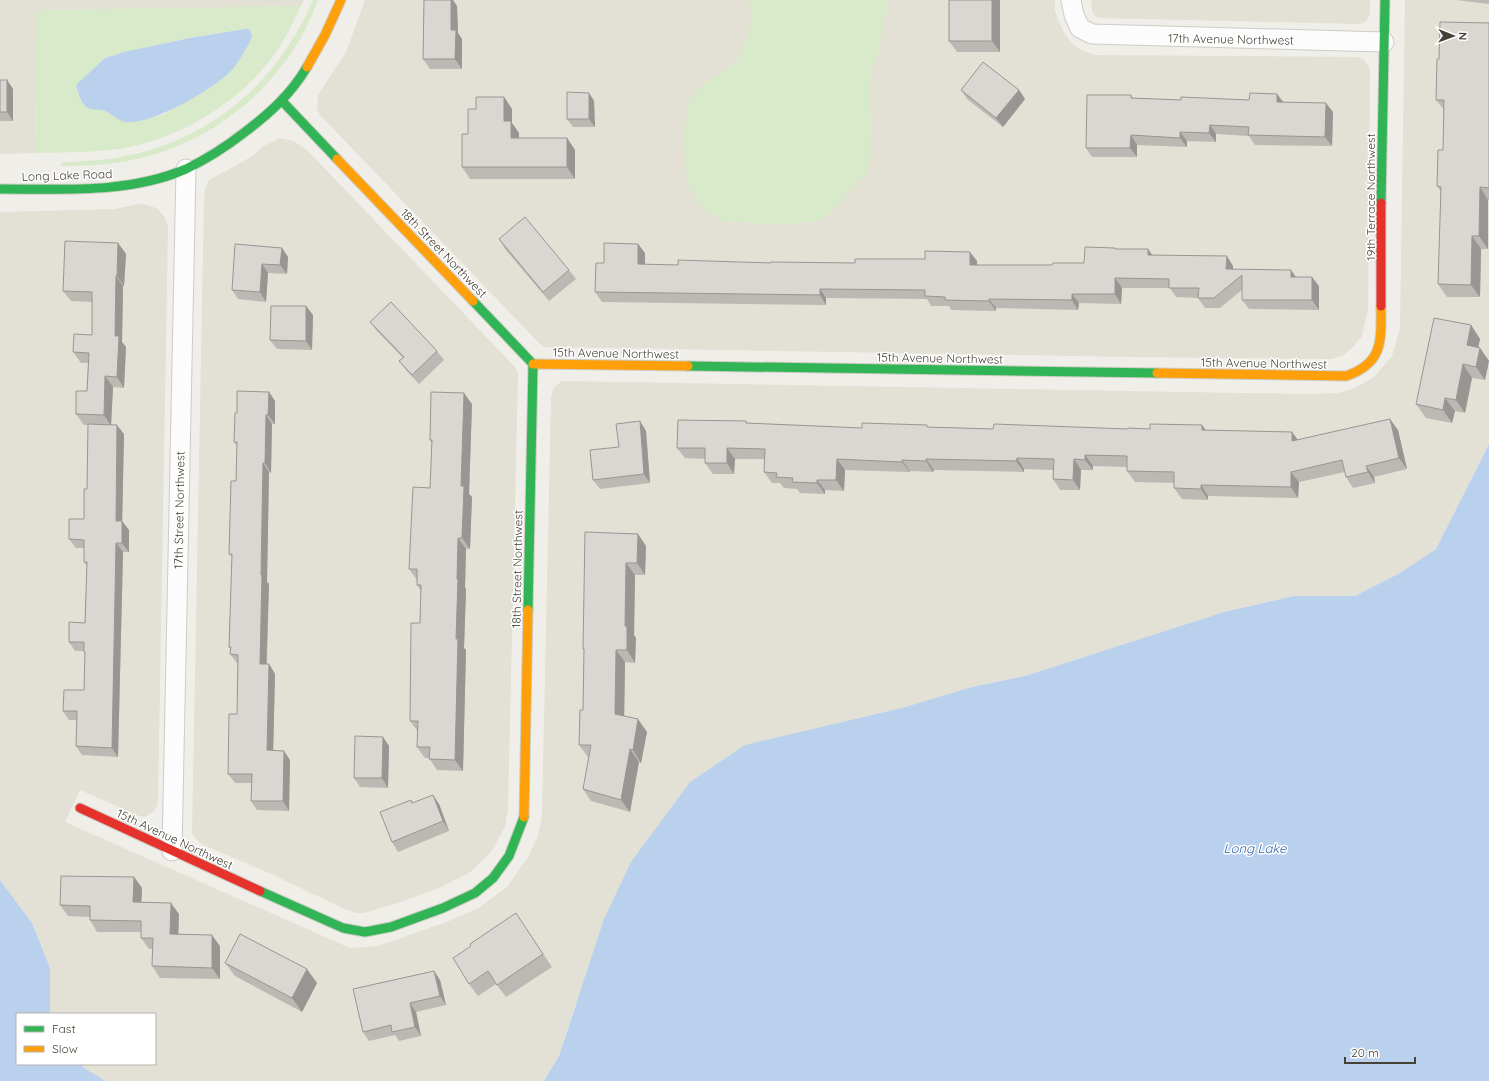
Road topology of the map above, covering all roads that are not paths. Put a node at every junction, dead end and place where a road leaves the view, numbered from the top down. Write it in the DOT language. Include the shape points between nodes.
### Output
graph roads {
  1 [pos="341,0"];
  2 [pos="1071,0"];
  3 [pos="1385,0"];
  4 [pos="1384,42"];
  5 [pos="282,101"];
  6 [pos="186,169"];
  7 [pos="0,189"];
  8 [pos="534,364"];
  9 [pos="1346,376"];
  10 [pos="80,808"];
  11 [pos="172,851"];
  12 [pos="261,891"];
  1 -- 5 [label="street, Long Lake Road" via="331,26 311,61"];
  2 -- 4 [label="street, 17th Avenue Northwest" via="1080,28 1092,34"];
  3 -- 4 [label="street, 19th Terrace Northwest"];
  4 -- 9 [label="street, 19th Terrace Northwest" via="1382,340 1367,367"];
  5 -- 6 [label="street, Long Lake Road" via="224,148"];
  5 -- 8 [label="street, 18th Street Northwest"];
  6 -- 7 [label="street, Long Lake Road" via="149,180 110,187"];
  6 -- 11 [label="street, 17th Street Northwest"];
  8 -- 9 [label="street, 15th Avenue Northwest"];
  8 -- 12 [label="street, 18th Street Northwest" via="524,816 509,856 493,878 475,893 391,927 364,932 343,928"];
  10 -- 11 [label="street, 15th Avenue Northwest"];
  11 -- 12 [label="street, 15th Avenue Northwest"];
}
